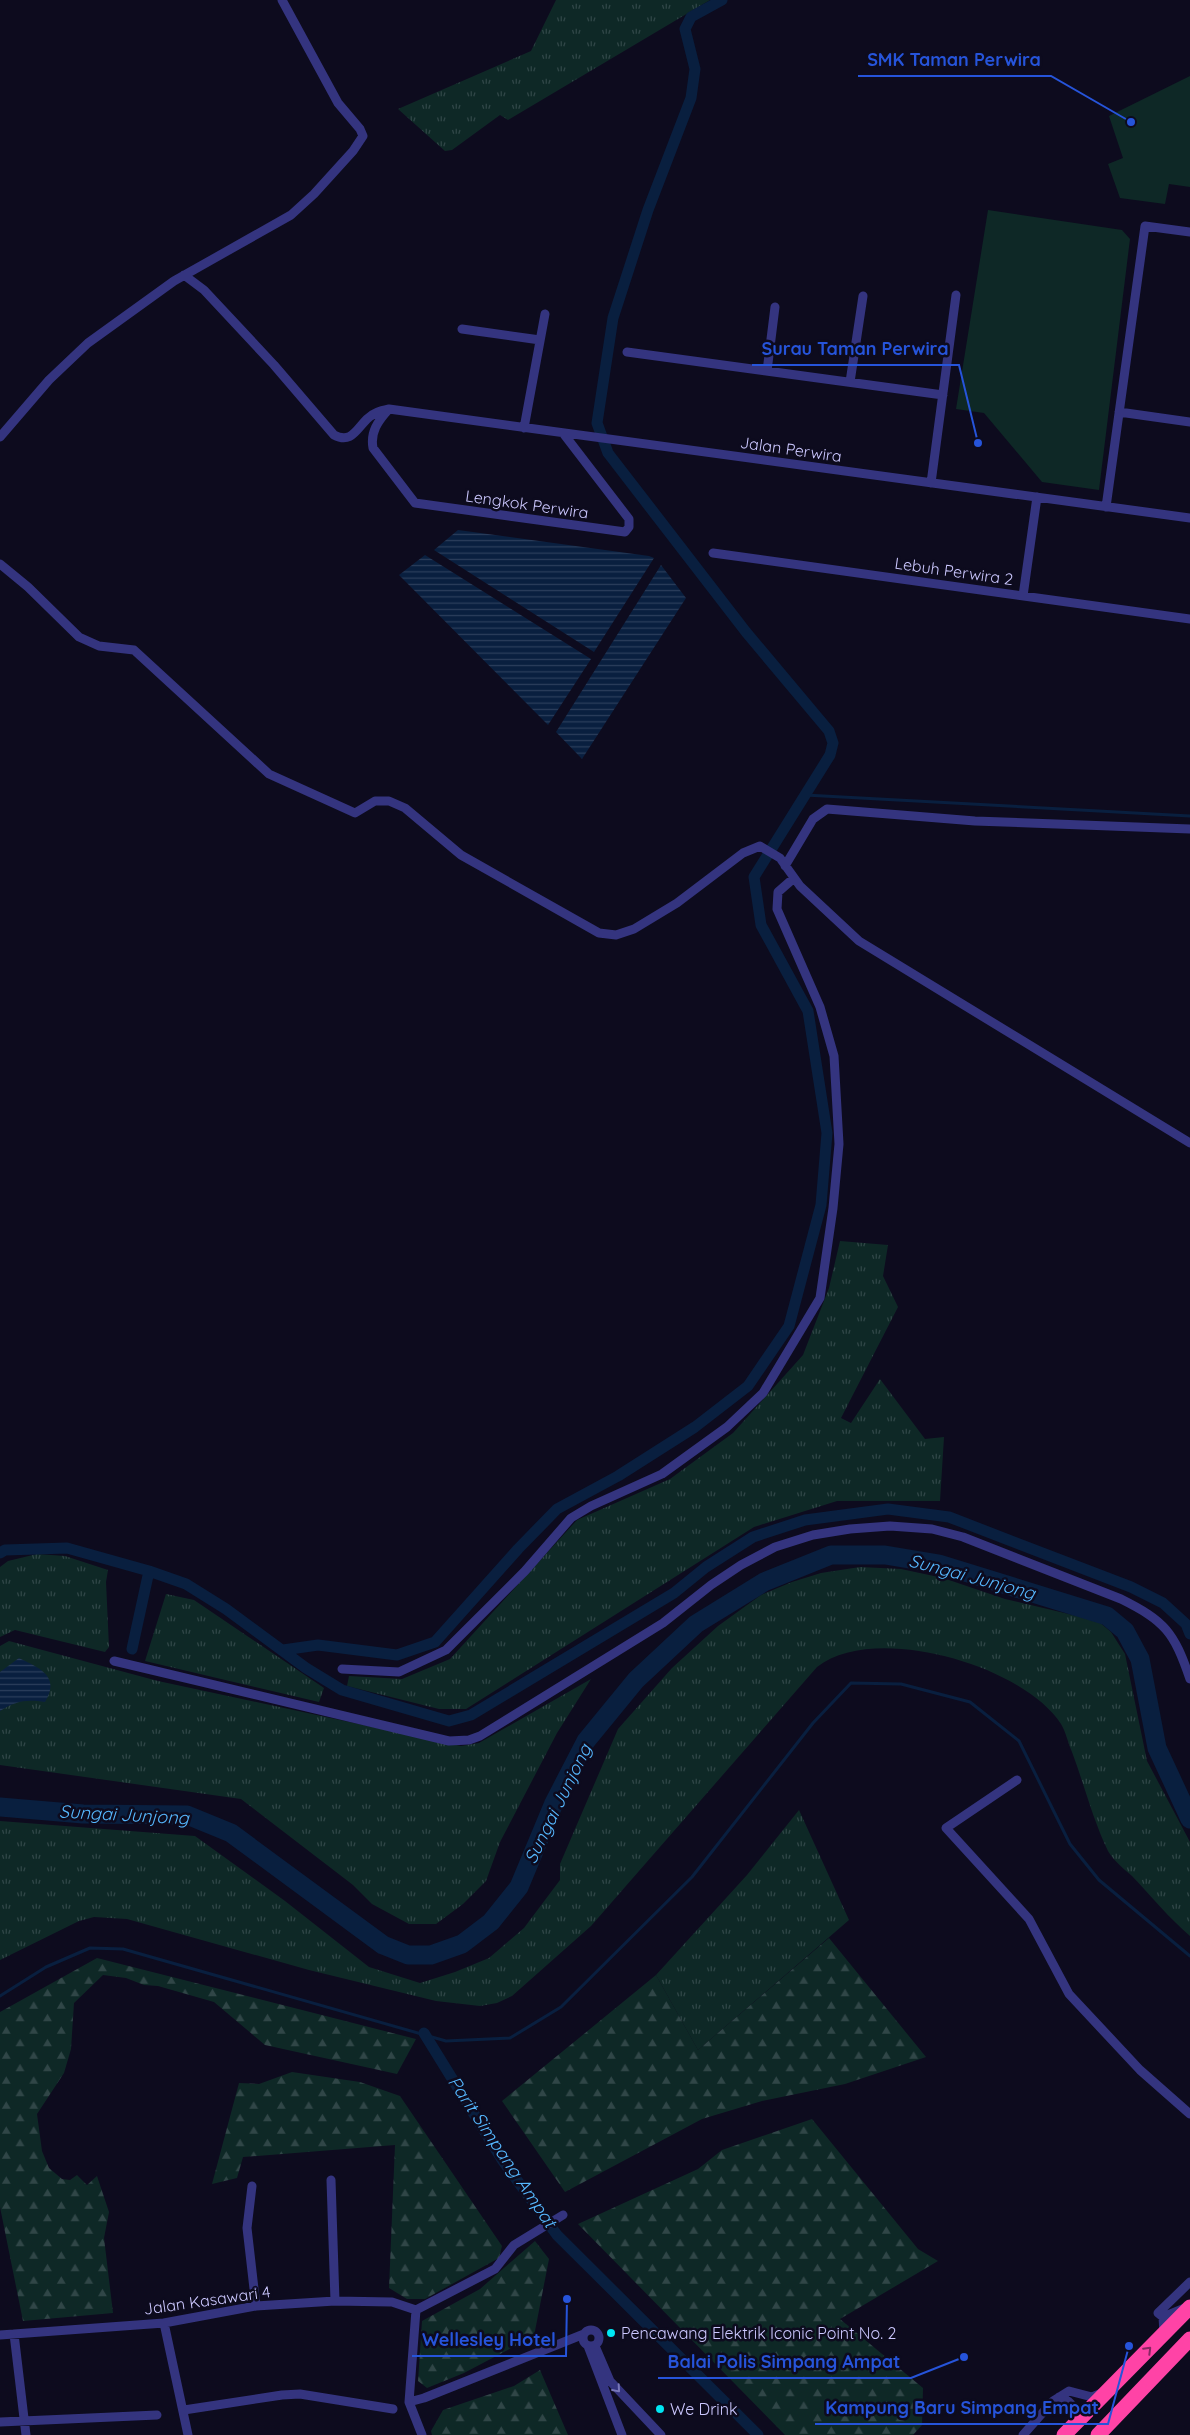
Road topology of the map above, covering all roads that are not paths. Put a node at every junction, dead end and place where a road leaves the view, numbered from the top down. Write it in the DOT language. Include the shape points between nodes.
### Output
graph roads {
  1 [pos="282,0"];
  2 [pos="1190,232"];
  3 [pos="184,275"];
  4 [pos="956,295"];
  5 [pos="863,296"];
  6 [pos="775,307"];
  7 [pos="545,314"];
  8 [pos="462,329"];
  9 [pos="540,340"];
  10 [pos="627,352"];
  11 [pos="766,371"];
  12 [pos="850,382"];
  13 [pos="943,395"];
  14 [pos="389,409"];
  15 [pos="1119,412"];
  16 [pos="1190,422"];
  17 [pos="524,428"];
  18 [pos="563,433"];
  19 [pos="0,437"];
  20 [pos="931,483"];
  21 [pos="1037,497"];
  22 [pos="1106,507"];
  23 [pos="1190,518"];
  24 [pos="713,553"];
  25 [pos="0,564"];
  26 [pos="1024,596"];
  27 [pos="1190,618"];
  28 [pos="1190,829"];
  29 [pos="783,862"];
  30 [pos="794,878"];
  31 [pos="1190,1143"];
  32 [pos="114,1661"];
  33 [pos="342,1669"];
  34 [pos="1190,1678"];
  35 [pos="1017,1780"];
  36 [pos="1190,2114"];
  37 [pos="332,2180"];
  38 [pos="252,2186"];
  39 [pos="560,2217"];
  40 [pos="1190,2282"];
  41 [pos="335,2301"];
  42 [pos="256,2306"];
  43 [pos="1190,2306"];
  44 [pos="416,2310"];
  45 [pos="1162,2317"];
  46 [pos="164,2323"];
  47 [pos="1164,2333"];
  48 [pos="14,2334"];
  49 [pos="584,2334"];
  50 [pos="0,2335"];
  51 [pos="1190,2339"];
  52 [pos="592,2346"];
  53 [pos="1107,2391"];
  54 [pos="1058,2396"];
  55 [pos="409,2402"];
  56 [pos="393,2409"];
  57 [pos="184,2410"];
  58 [pos="157,2415"];
  59 [pos="1082,2416"];
  60 [pos="23,2420"];
  61 [pos="0,2422"];
  62 [pos="26,2435"];
  63 [pos="188,2435"];
  64 [pos="422,2435"];
  65 [pos="622,2435"];
  66 [pos="661,2435"];
  67 [pos="1023,2435"];
  68 [pos="1064,2435"];
  69 [pos="1103,2435"];
  1 -- 3 [label="street" via="338,103 363,136 314,194 291,215"];
  2 -- 15 [label="street" via="1145,226"];
  3 -- 14 [label="street" via="204,290 334,435 346,439 377,412"];
  3 -- 19 [label="street" via="88,343 49,380"];
  4 -- 13 [label="street"];
  5 -- 12 [label="street"];
  6 -- 11 [label="street"];
  7 -- 9 [label="street"];
  8 -- 9 [label="street"];
  9 -- 17 [label="street"];
  10 -- 11 [label="street"];
  11 -- 12 [label="street"];
  12 -- 13 [label="street"];
  13 -- 20 [label="street"];
  14 -- 17 [label="street, Jalan Perwira"];
  14 -- 18 [label="street, Lengkok Perwira" via="374,428 373,448 415,503 625,532 629,518"];
  15 -- 16 [label="street"];
  15 -- 22 [label="street"];
  17 -- 18 [label="street, Jalan Perwira"];
  18 -- 20 [label="street, Jalan Perwira"];
  20 -- 21 [label="street, Jalan Perwira"];
  21 -- 22 [label="street, Jalan Perwira"];
  21 -- 26 [label="street"];
  22 -- 23 [label="street, Jalan Perwira"];
  24 -- 26 [label="street, Lebuh Perwira 2"];
  25 -- 29 [label="street" via="79,637 99,646 134,650 270,774 356,813 375,801 389,801 405,808 461,855 599,933 616,935 634,929 677,903 743,853 760,846"];
  26 -- 27 [label="street, Lebuh Perwira 2"];
  28 -- 29 [label="street" via="975,821 827,809 813,819"];
  29 -- 30 [label="street"];
  30 -- 31 [label="street" via="860,941"];
  30 -- 33 [label="street" via="778,892 777,909 820,1007 834,1056 839,1144 834,1208 816,1306 763,1393 727,1427 662,1474 571,1518 525,1571 446,1650 399,1672"];
  32 -- 34 [label="street" via="449,1741 469,1740 663,1623 712,1585 775,1547 813,1535 890,1526 932,1529 963,1537 1121,1598 1142,1609 1168,1630 1179,1646"];
  35 -- 36 [label="street" via="946,1828 1029,1919 1069,1994 1140,2070"];
  37 -- 41 [label="street"];
  38 -- 42 [label="street" via="247,2228"];
  39 -- 44 [label="street" via="514,2245 495,2269"];
  40 -- 45 [label="street" via="1158,2313"];
  41 -- 42 [label="street, Jalan Kasawari 4"];
  41 -- 44 [label="street, Jalan Kasawari 4" via="392,2302"];
  42 -- 46 [label="street, Jalan Kasawari 4"];
  43 -- 45 [label="street"];
  43 -- 47 [label="highway"];
  44 -- 55 [label="street"];
  45 -- 47 [label="street"];
  46 -- 48 [label="street, Jalan Kasawari 4"];
  46 -- 57 [label="street"];
  53 -- 47 [label="highway, one-way"];
  48 -- 50 [label="street, Jalan Kasawari 4"];
  48 -- 60 [label="street"];
  49 -- 52 [label="street" via="583,2340"];
  49 -- 52 [label="street" via="591,2330 596,2332 600,2339"];
  49 -- 55 [label="street"];
  51 -- 69 [label="highway"];
  52 -- 65 [label="street"];
  52 -- 66 [label="street, one-way" via="610,2381"];
  53 -- 54 [label="street" via="1092,2397 1069,2391"];
  53 -- 59 [label="highway"];
  54 -- 59 [label="street"];
  54 -- 67 [label="street"];
  55 -- 64 [label="street"];
  56 -- 57 [label="street" via="300,2394"];
  57 -- 63 [label="street"];
  58 -- 60 [label="street"];
  59 -- 68 [label="highway"];
  59 -- 69 [label="highway"];
  60 -- 61 [label="street"];
  60 -- 62 [label="street"];
}
